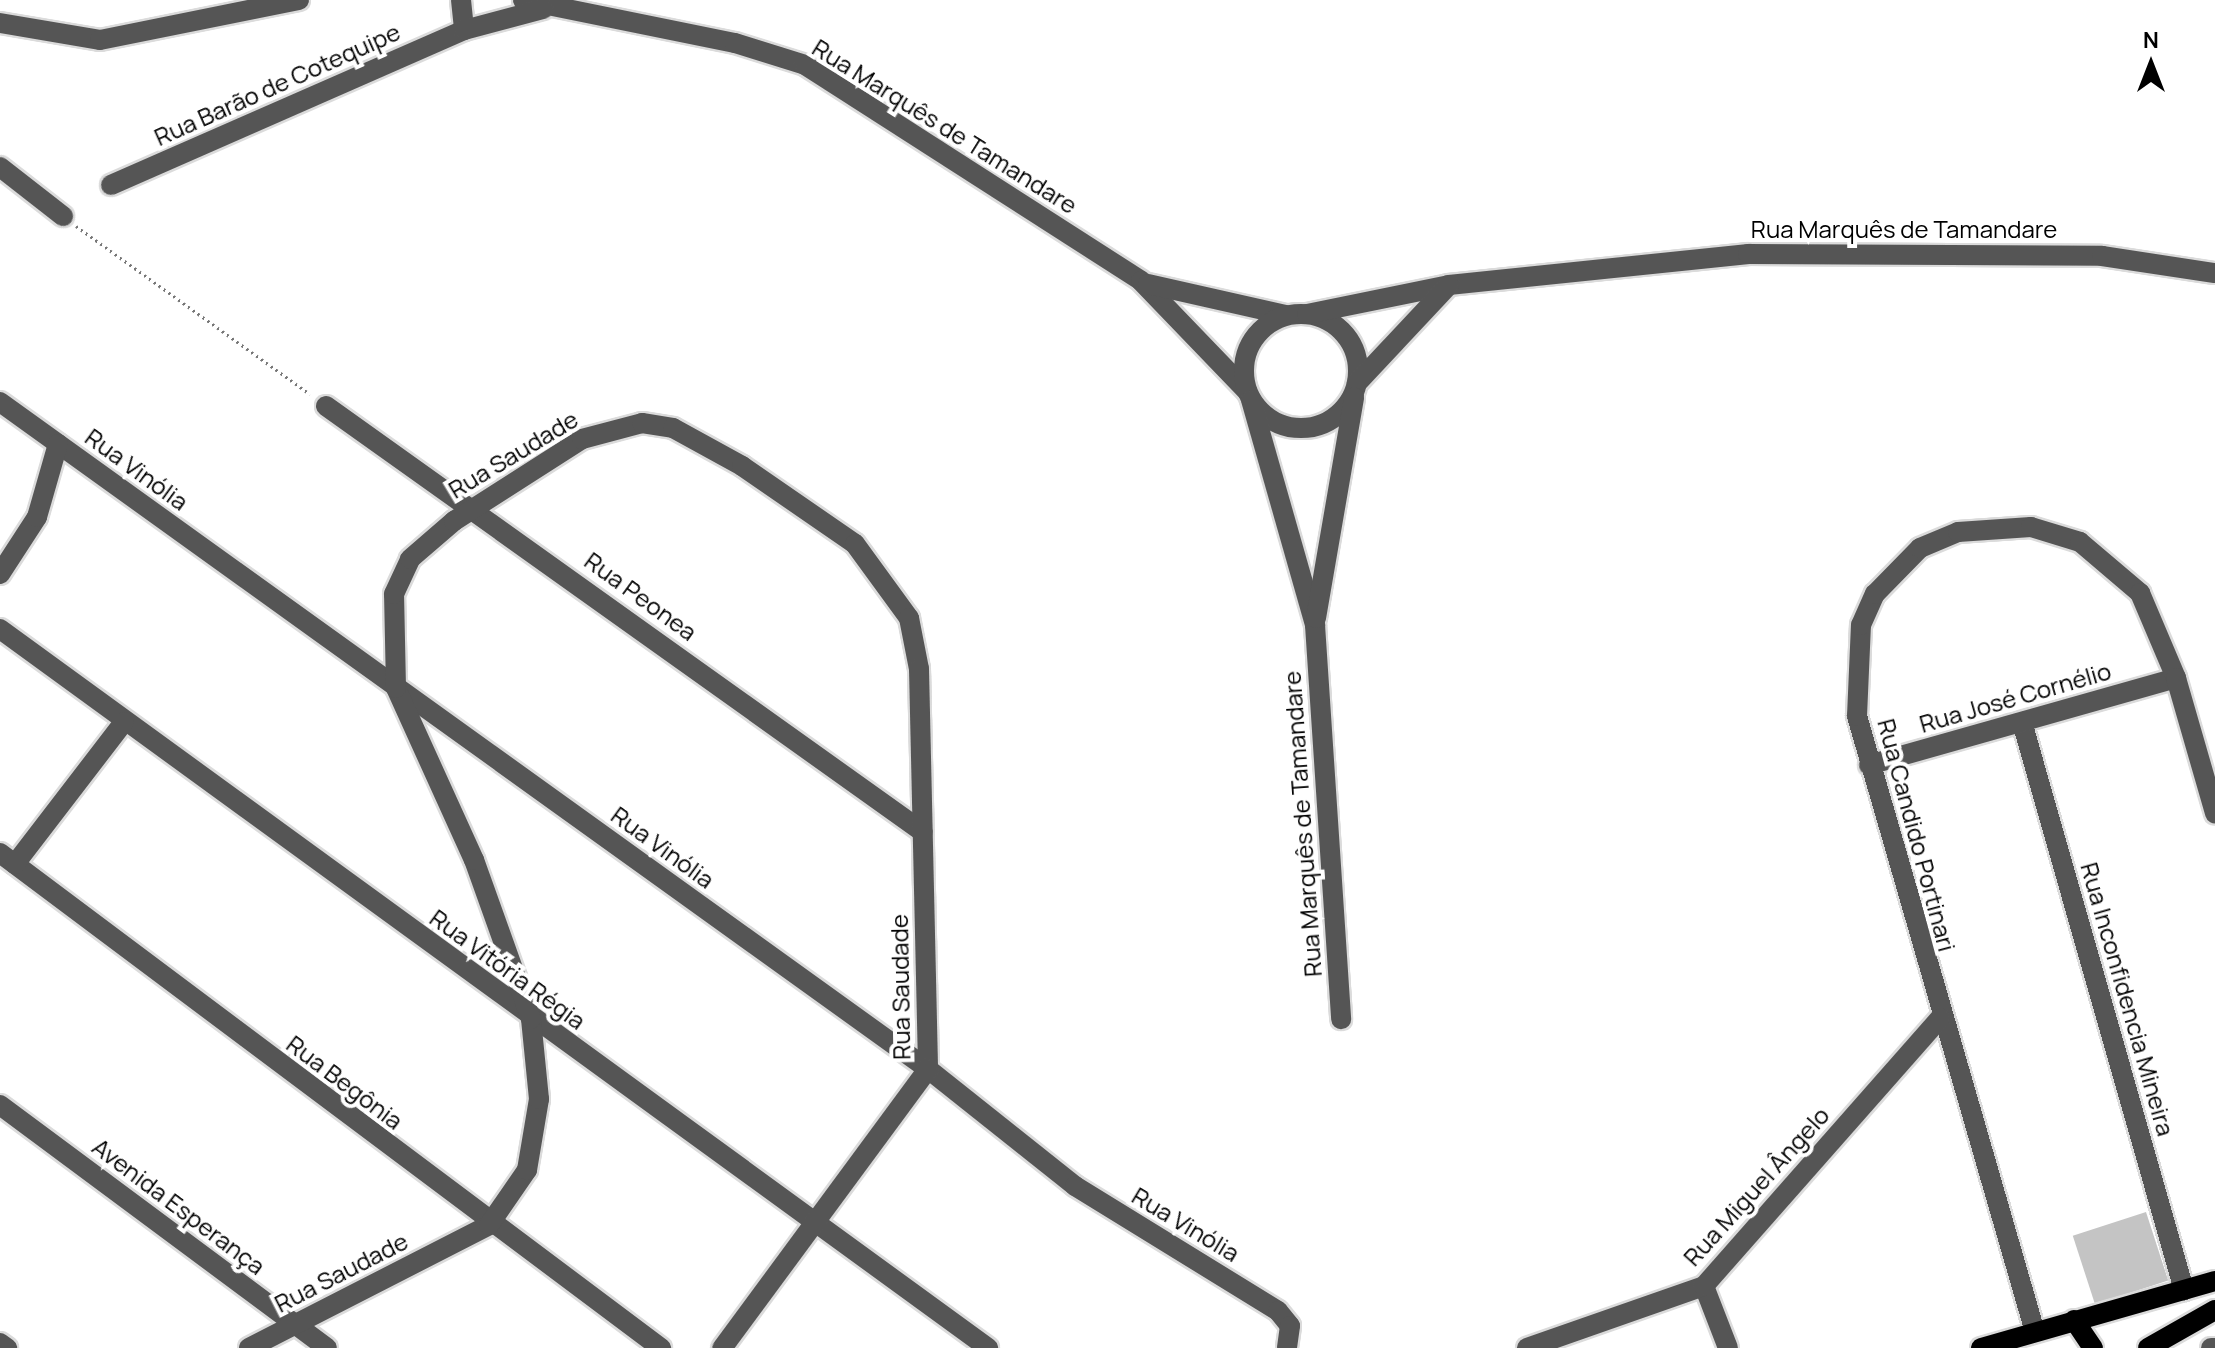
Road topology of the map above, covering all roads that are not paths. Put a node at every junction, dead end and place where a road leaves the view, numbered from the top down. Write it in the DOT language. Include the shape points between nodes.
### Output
graph roads {
  1 [pos="299,0"];
  2 [pos="461,0"];
  3 [pos="523,0"];
  4 [pos="554,7"];
  5 [pos="0,23"];
  6 [pos="464,30"];
  7 [pos="0,167"];
  8 [pos="111,185"];
  9 [pos="63,216"];
  10 [pos="2215,273"];
  11 [pos="1141,281"];
  12 [pos="1449,285"];
  13 [pos="1297,315"];
  14 [pos="1356,387"];
  15 [pos="1249,396"];
  16 [pos="0,402"];
  17 [pos="326,406"];
  18 [pos="58,444"];
  19 [pos="475,510"];
  20 [pos="0,574"];
  21 [pos="1315,625"];
  22 [pos="0,629"];
  23 [pos="2176,678"];
  24 [pos="396,688"];
  25 [pos="124,722"];
  26 [pos="2022,722"];
  27 [pos="1869,765"];
  28 [pos="2215,813"];
  29 [pos="923,832"];
  30 [pos="7,858"];
  31 [pos="1940,1018"];
  32 [pos="531,1019"];
  33 [pos="1341,1019"];
  34 [pos="928,1069"];
  35 [pos="0,1105"];
  36 [pos="815,1224"];
  37 [pos="489,1225"];
  38 [pos="2215,1281"];
  39 [pos="1704,1286"];
  40 [pos="2184,1290"];
  41 [pos="2215,1310"];
  42 [pos="2074,1320"];
  43 [pos="294,1325"];
  44 [pos="2035,1332"];
  45 [pos="1289,1341"];
  46 [pos="0,1343"];
  47 [pos="7,1348"];
  48 [pos="249,1348"];
  49 [pos="327,1348"];
  50 [pos="661,1348"];
  51 [pos="722,1348"];
  52 [pos="988,1348"];
  53 [pos="1527,1348"];
  54 [pos="1728,1348"];
  55 [pos="1981,1348"];
  56 [pos="2093,1348"];
  57 [pos="2148,1348"];
  1 -- 5 [label="street" via="100,40"];
  2 -- 6 [label="street"];
  3 -- 4 [label="street, Rua Marquês de Tamandare"];
  4 -- 6 [label="street, Rua Barão de Cotequipe"];
  4 -- 11 [label="street, Rua Marquês de Tamandare" via="735,43 805,65"];
  6 -- 8 [label="street, Rua Barão de Cotequipe"];
  7 -- 9 [label="street"];
  10 -- 12 [label="street, Rua Marquês de Tamandare" via="2149,259 1821,251"];
  11 -- 13 [label="street, Rua Marquês de Tamandare"];
  11 -- 15 [label="street, Rua Marquês de Tamandare"];
  12 -- 13 [label="street, Rua Marquês de Tamandare"];
  12 -- 14 [label="street"];
  13 -- 14 [label="street" via="1343,332 1357,356"];
  13 -- 15 [label="street" via="1250,345"];
  14 -- 15 [label="street" via="1346,407 1315,427 1278,424"];
  14 -- 21 [label="street, Rua Marquês de Tamandare"];
  15 -- 21 [label="street, Rua Marquês de Tamandare"];
  16 -- 18 [label="street, Rua Vinólia"];
  17 -- 19 [label="street, Rua Peonea"];
  18 -- 20 [label="street" via="37,517"];
  18 -- 24 [label="street, Rua Vinólia"];
  19 -- 24 [label="street, Rua Saudade" via="424,543 401,574 391,614"];
  19 -- 29 [label="street, Rua Peonea"];
  19 -- 29 [label="street, Rua Saudade" via="582,439 642,423 673,428 828,522 883,573 909,618 923,716"];
  21 -- 33 [label="street, Rua Marquês de Tamandare"];
  22 -- 25 [label="street, Rua Vitória Régia"];
  23 -- 26 [label="street, Rua José Cornélio"];
  23 -- 27 [label="street, Rua Candido Portinari" via="2140,593 2080,542 2031,527 1958,532 1894,570 1861,625 1856,702"];
  23 -- 28 [label="street, Rua Candido Portinari"];
  24 -- 32 [label="street, Rua Saudade" via="474,860"];
  24 -- 34 [label="street, Rua Vinólia"];
  25 -- 30 [label="street"];
  25 -- 32 [label="street, Rua Vitória Régia"];
  26 -- 27 [label="street, Rua José Cornélio"];
  26 -- 40 [label="street, Rua Inconfidencia Mineira"];
  27 -- 31 [label="street, Rua Candido Portinari"];
  29 -- 34 [label="street, Rua Saudade"];
  30 -- 37 [label="street, Rua Begônia"];
  31 -- 39 [label="street, Rua Miguel Ângelo"];
  31 -- 44 [label="street, Rua Candido Portinari"];
  32 -- 36 [label="street, Rua Vitória Régia"];
  32 -- 37 [label="street, Rua Saudade" via="537,1137 527,1170"];
  34 -- 36 [label="street, Rua Saudade"];
  34 -- 45 [label="street, Rua Vinólia" via="1075,1186 1278,1311"];
  35 -- 43 [label="street, Avenida Esperança"];
  36 -- 51 [label="street, Rua Saudade"];
  36 -- 52 [label="street, Rua Vitória Régia"];
  37 -- 43 [label="street, Rua Saudade"];
  37 -- 50 [label="street, Rua Begônia"];
  38 -- 40 [label="main road"];
  39 -- 53 [label="street, Rua Miguel Ângelo"];
  39 -- 54 [label="street"];
  40 -- 42 [label="main road"];
  41 -- 57 [label="main road"];
  42 -- 44 [label="main road"];
  42 -- 56 [label="main road"];
  43 -- 48 [label="street, Rua Saudade"];
  43 -- 49 [label="street, Avenida Esperança"];
  44 -- 55 [label="main road"];
  46 -- 47 [label="street"];
}
